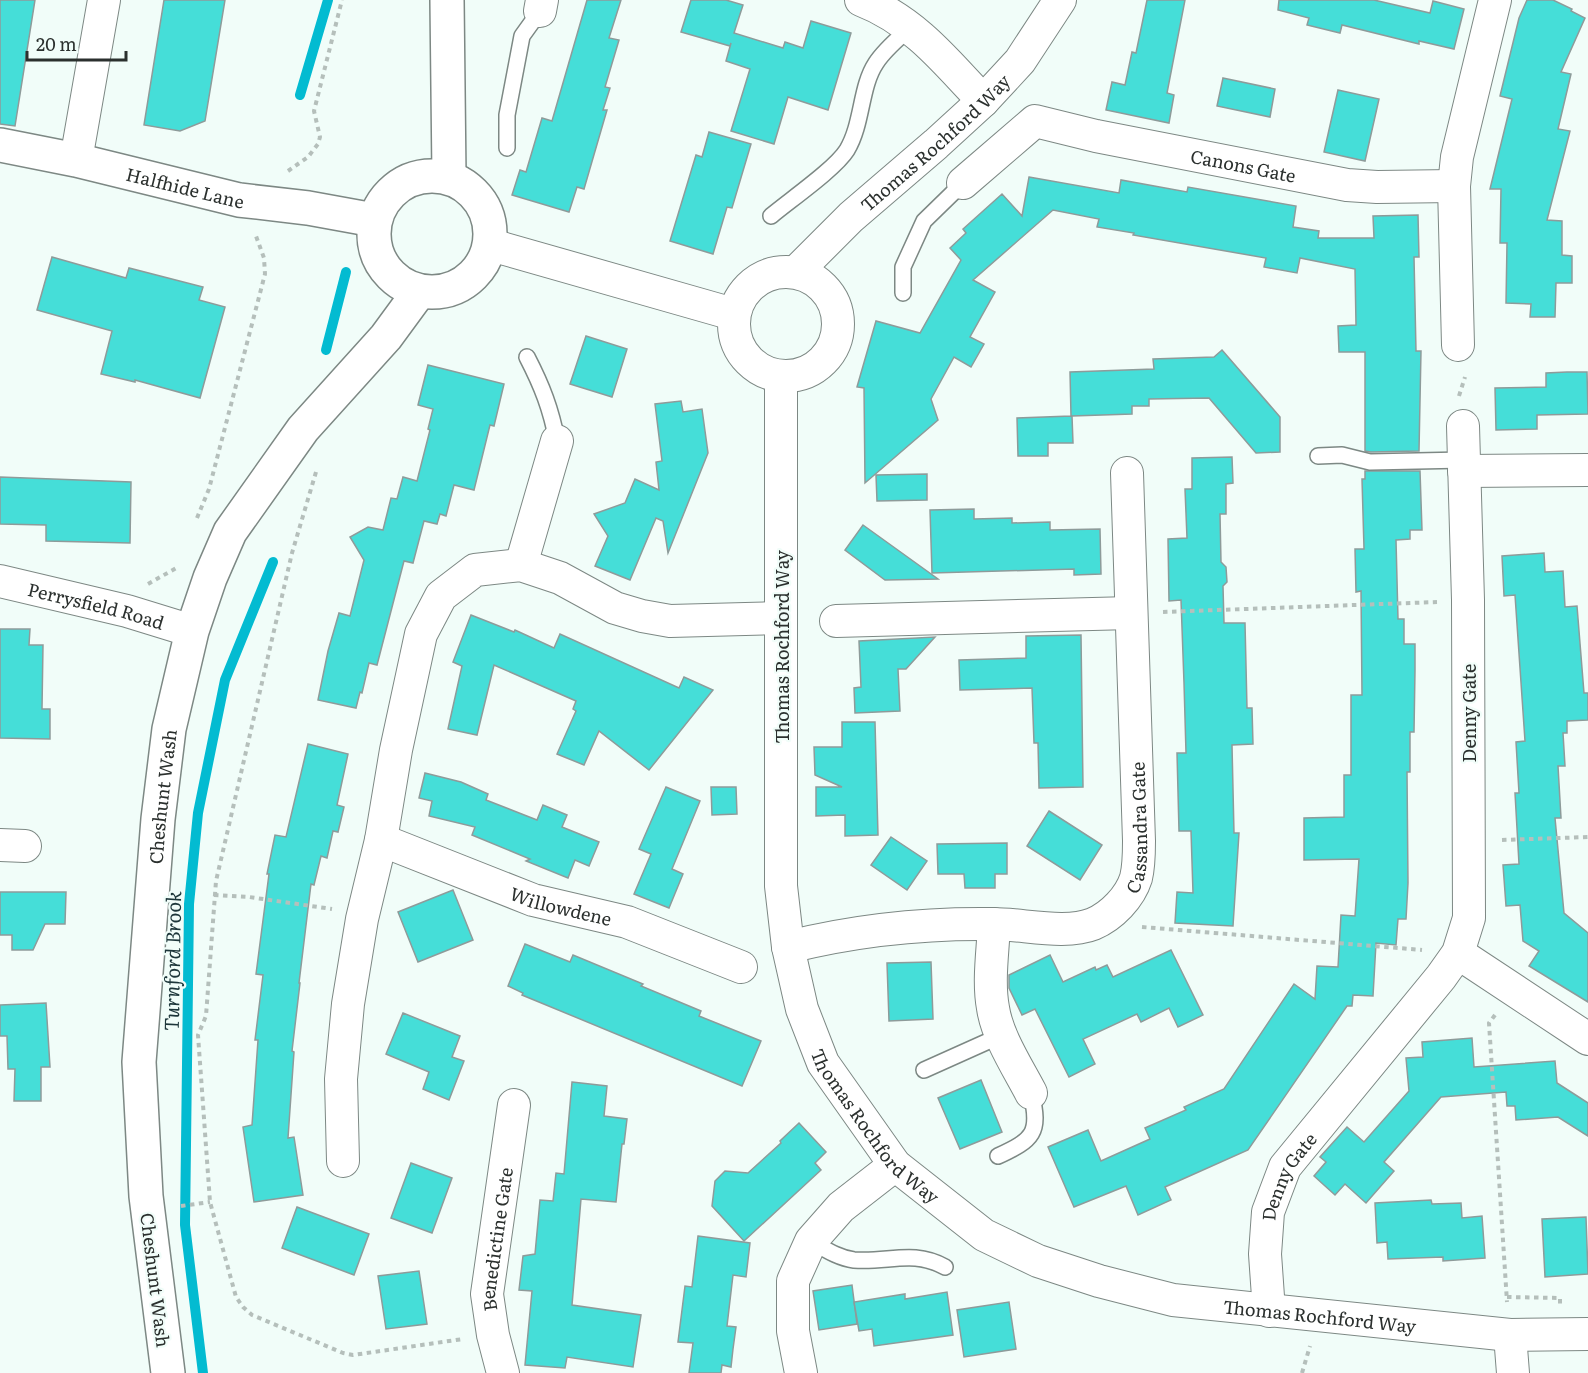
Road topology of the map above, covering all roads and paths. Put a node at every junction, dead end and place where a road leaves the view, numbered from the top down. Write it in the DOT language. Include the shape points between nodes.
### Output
graph roads {
  1 [pos="104,0"];
  2 [pos="342,0"];
  3 [pos="447,0"];
  4 [pos="861,0"];
  5 [pos="1060,0"];
  6 [pos="1495,0"];
  7 [pos="541,5"];
  8 [pos="911,27"];
  9 [pos="983,101"];
  10 [pos="0,145"];
  11 [pos="507,148"];
  12 [pos="76,160"];
  13 [pos="288,172"];
  14 [pos="449,176"];
  15 [pos="963,183"];
  16 [pos="1454,186"];
  17 [pos="771,216"];
  18 [pos="374,220"];
  19 [pos="254,232"];
  20 [pos="491,245"];
  21 [pos="796,272"];
  22 [pos="419,292"];
  23 [pos="903,293"];
  24 [pos="733,314"];
  25 [pos="1458,345"];
  26 [pos="527,357"];
  27 [pos="782,378"];
  28 [pos="1463,426"];
  29 [pos="557,441"];
  30 [pos="1318,456"];
  31 [pos="318,462"];
  32 [pos="1464,466"];
  33 [pos="1588,470"];
  34 [pos="1127,473"];
  35 [pos="196,522"];
  36 [pos="521,565"];
  37 [pos="178,566"];
  38 [pos="0,581"];
  39 [pos="1468,600"];
  40 [pos="1131,613"];
  41 [pos="134,614"];
  42 [pos="781,618"];
  43 [pos="836,621"];
  44 [pos="192,630"];
  45 [pos="1588,837"];
  46 [pos="381,840"];
  47 [pos="1468,842"];
  48 [pos="214,895"];
  49 [pos="363,913"];
  50 [pos="994,924"];
  51 [pos="1095,924"];
  52 [pos="788,947"];
  53 [pos="1458,953"];
  54 [pos="741,967"];
  55 [pos="1516,991"];
  56 [pos="1002,1035"];
  57 [pos="1588,1039"];
  58 [pos="924,1070"];
  59 [pos="1031,1093"];
  60 [pos="514,1105"];
  61 [pos="998,1156"];
  62 [pos="343,1161"];
  63 [pos="895,1166"];
  64 [pos="210,1202"];
  65 [pos="177,1207"];
  66 [pos="811,1241"];
  67 [pos="945,1267"];
  68 [pos="1269,1311"];
  69 [pos="1588,1334"];
  70 [pos="493,1335"];
  71 [pos="1510,1335"];
  72 [pos="168,1373"];
  73 [pos="503,1373"];
  74 [pos="801,1373"];
  75 [pos="1513,1373"];
  1 -- 12 [label="street"];
  2 -- 13 [label="path" via="314,111 318,144"];
  3 -- 14 [label="main road"];
  4 -- 8 [label="street"];
  5 -- 9 [label="street, Thomas Rochford Way" via="1020,61"];
  6 -- 16 [label="street" via="1457,157"];
  7 -- 11 [label="lane" via="522,36 507,115"];
  8 -- 9 [label="street"];
  8 -- 17 [label="lane" via="875,64 857,129 846,152"];
  9 -- 21 [label="street, Thomas Rochford Way" via="851,217"];
  10 -- 12 [label="main road, Halfhide Lane"];
  12 -- 18 [label="main road, Halfhide Lane" via="239,200"];
  14 -- 18 [label="main road" via="412,177 385,197"];
  14 -- 20 [label="main road" via="468,185 488,212"];
  15 -- 16 [label="street, Canons Gate" via="1035,121 1347,185"];
  15 -- 23 [label="lane" via="924,221 903,267"];
  16 -- 25 [label="street"];
  18 -- 22 [label="main road" via="377,257 390,276"];
  19 -- 35 [label="path" via="264,258 265,274 209,489"];
  20 -- 22 [label="main road" via="475,275 457,288"];
  20 -- 24 [label="street"];
  21 -- 24 [label="street" via="767,274 745,290"];
  21 -- 27 [label="street" via="816,280 833,300 838,336 827,358 812,371"];
  22 -- 44 [label="main road, Cheshunt Wash" via="386,337 303,429 230,532"];
  24 -- 27 [label="street" via="737,346 756,369"];
  25 -- 28 [label="path" via="1470,357 1455,413"];
  26 -- 29 [label="lane" via="545,392"];
  27 -- 42 [label="street, Thomas Rochford Way"];
  28 -- 32 [label="street, Denny Gate"];
  29 -- 36 [label="street"];
  30 -- 32 [label="lane" via="1342,454 1370,462"];
  31 -- 48 [label="path" via="292,553"];
  32 -- 33 [label="street"];
  32 -- 39 [label="street, Denny Gate"];
  34 -- 40 [label="street, Cassandra Gate"];
  36 -- 42 [label="street" via="560,578 615,608 642,616 670,621"];
  36 -- 46 [label="street" via="475,570 441,596 421,634"];
  37 -- 41 [label="path" via="144,586"];
  38 -- 41 [label="street, Perrysfield Road"];
  39 -- 40 [label="path"];
  39 -- 47 [label="street, Denny Gate"];
  40 -- 43 [label="street"];
  40 -- 51 [label="street, Cassandra Gate" via="1138,863 1128,893 1108,916"];
  41 -- 44 [label="street, Perrysfield Road"];
  42 -- 52 [label="street, Thomas Rochford Way" via="781,886"];
  44 -- 72 [label="main road, Cheshunt Wash" via="169,729 139,1062 146,1196"];
  45 -- 47 [label="path"];
  46 -- 49 [label="street"];
  46 -- 54 [label="street, Willowdene" via="533,900 627,922"];
  47 -- 53 [label="street, Denny Gate" via="1469,918"];
  48 -- 49 [label="path"];
  48 -- 64 [label="path" via="206,1016 198,1035"];
  49 -- 62 [label="street" via="341,1079"];
  50 -- 51 [label="street" via="1064,928"];
  50 -- 52 [label="street" via="912,925 849,933"];
  50 -- 56 [label="street" via="991,992"];
  51 -- 53 [label="path"];
  52 -- 63 [label="street, Thomas Rochford Way" via="802,1009 823,1063"];
  53 -- 55 [label="street"];
  53 -- 68 [label="street, Denny Gate" via="1285,1167 1268,1212 1265,1254"];
  55 -- 57 [label="street"];
  55 -- 71 [label="path" via="1489,1023"];
  56 -- 58 [label="lane"];
  56 -- 59 [label="street"];
  59 -- 61 [label="lane" via="1034,1128 1020,1146"];
  60 -- 70 [label="street, Benedictine Gate" via="487,1294"];
  63 -- 66 [label="street" via="841,1207"];
  63 -- 68 [label="street, Thomas Rochford Way" via="984,1234 1038,1261 1173,1300"];
  64 -- 65 [label="path"];
  64 -- 70 [label="path" via="236,1297 252,1315 353,1355"];
  66 -- 67 [label="lane" via="852,1260 919,1257"];
  66 -- 74 [label="street" via="793,1281 793,1331"];
  68 -- 71 [label="street, Thomas Rochford Way"];
  69 -- 71 [label="street, Thomas Rochford Way"];
  70 -- 73 [label="street, Benedictine Gate"];
  71 -- 75 [label="street"];
}
